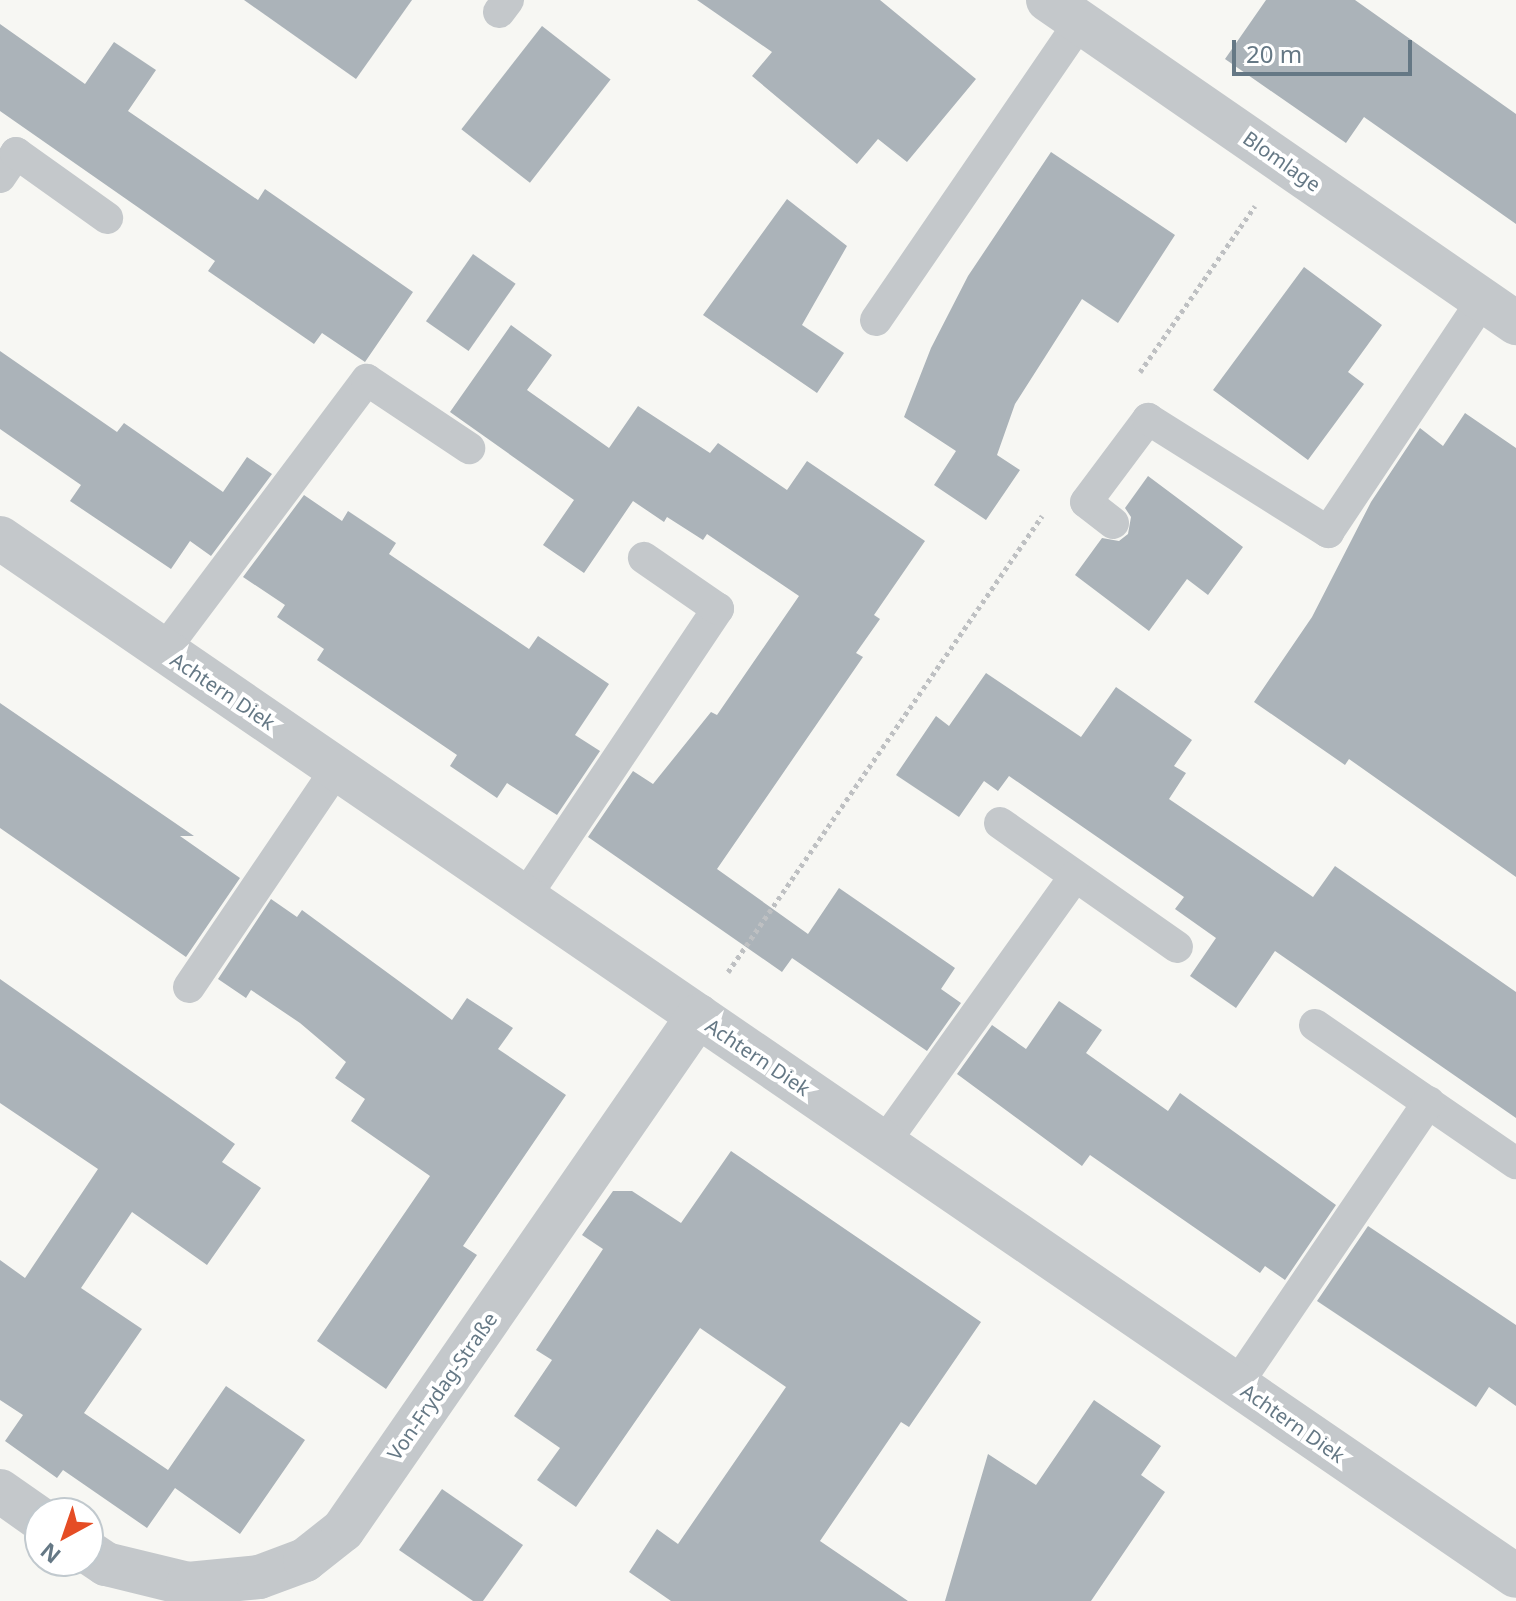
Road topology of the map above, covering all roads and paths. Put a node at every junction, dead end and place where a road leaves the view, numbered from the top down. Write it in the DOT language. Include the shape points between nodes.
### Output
graph roads {
  1 [pos="1064,11"];
  2 [pos="1284,162"];
  3 [pos="0,177"];
  4 [pos="107,218"];
  5 [pos="1499,311"];
  6 [pos="876,320"];
  7 [pos="1137,377"];
  8 [pos="469,448"];
  9 [pos="1047,508"];
  10 [pos="1113,523"];
  11 [pos="0,538"];
  12 [pos="644,558"];
  13 [pos="164,650"];
  14 [pos="337,768"];
  15 [pos="1000,823"];
  16 [pos="1075,876"];
  17 [pos="525,897"];
  18 [pos="1177,947"];
  19 [pos="189,987"];
  20 [pos="698,1016"];
  21 [pos="1315,1025"];
  22 [pos="1429,1102"];
  23 [pos="884,1143"];
  24 [pos="1516,1163"];
  25 [pos="1237,1384"];
  26 [pos="0,1491"];
  27 [pos="24,1508"];
  28 [pos="104,1563"];
  29 [pos="1516,1576"];
  1 -- 2 [label="street, Blomlage"];
  1 -- 6 [label="lane"];
  2 -- 5 [label="street, Blomlage"];
  2 -- 7 [label="path"];
  3 -- 4 [label="lane" via="16,153"];
  5 -- 10 [label="lane" via="1328,532 1148,419 1086,502"];
  8 -- 13 [label="lane" via="367,380"];
  9 -- 20 [label="path"];
  11 -- 13 [label="street, Achtern Diek"];
  12 -- 17 [label="lane" via="718,609"];
  13 -- 14 [label="street, Achtern Diek"];
  14 -- 17 [label="street, Achtern Diek"];
  14 -- 19 [label="lane"];
  15 -- 16 [label="lane"];
  16 -- 18 [label="lane"];
  16 -- 23 [label="lane"];
  17 -- 20 [label="street, Achtern Diek"];
  20 -- 23 [label="street, Achtern Diek"];
  20 -- 28 [label="street, Von-Frydag-Straße" via="343,1530 305,1560 259,1577 188,1584"];
  21 -- 22 [label="lane"];
  22 -- 24 [label="lane"];
  22 -- 25 [label="lane"];
  23 -- 25 [label="street, Achtern Diek"];
  25 -- 29 [label="street, Achtern Diek"];
  26 -- 27 [label="street"];
}
